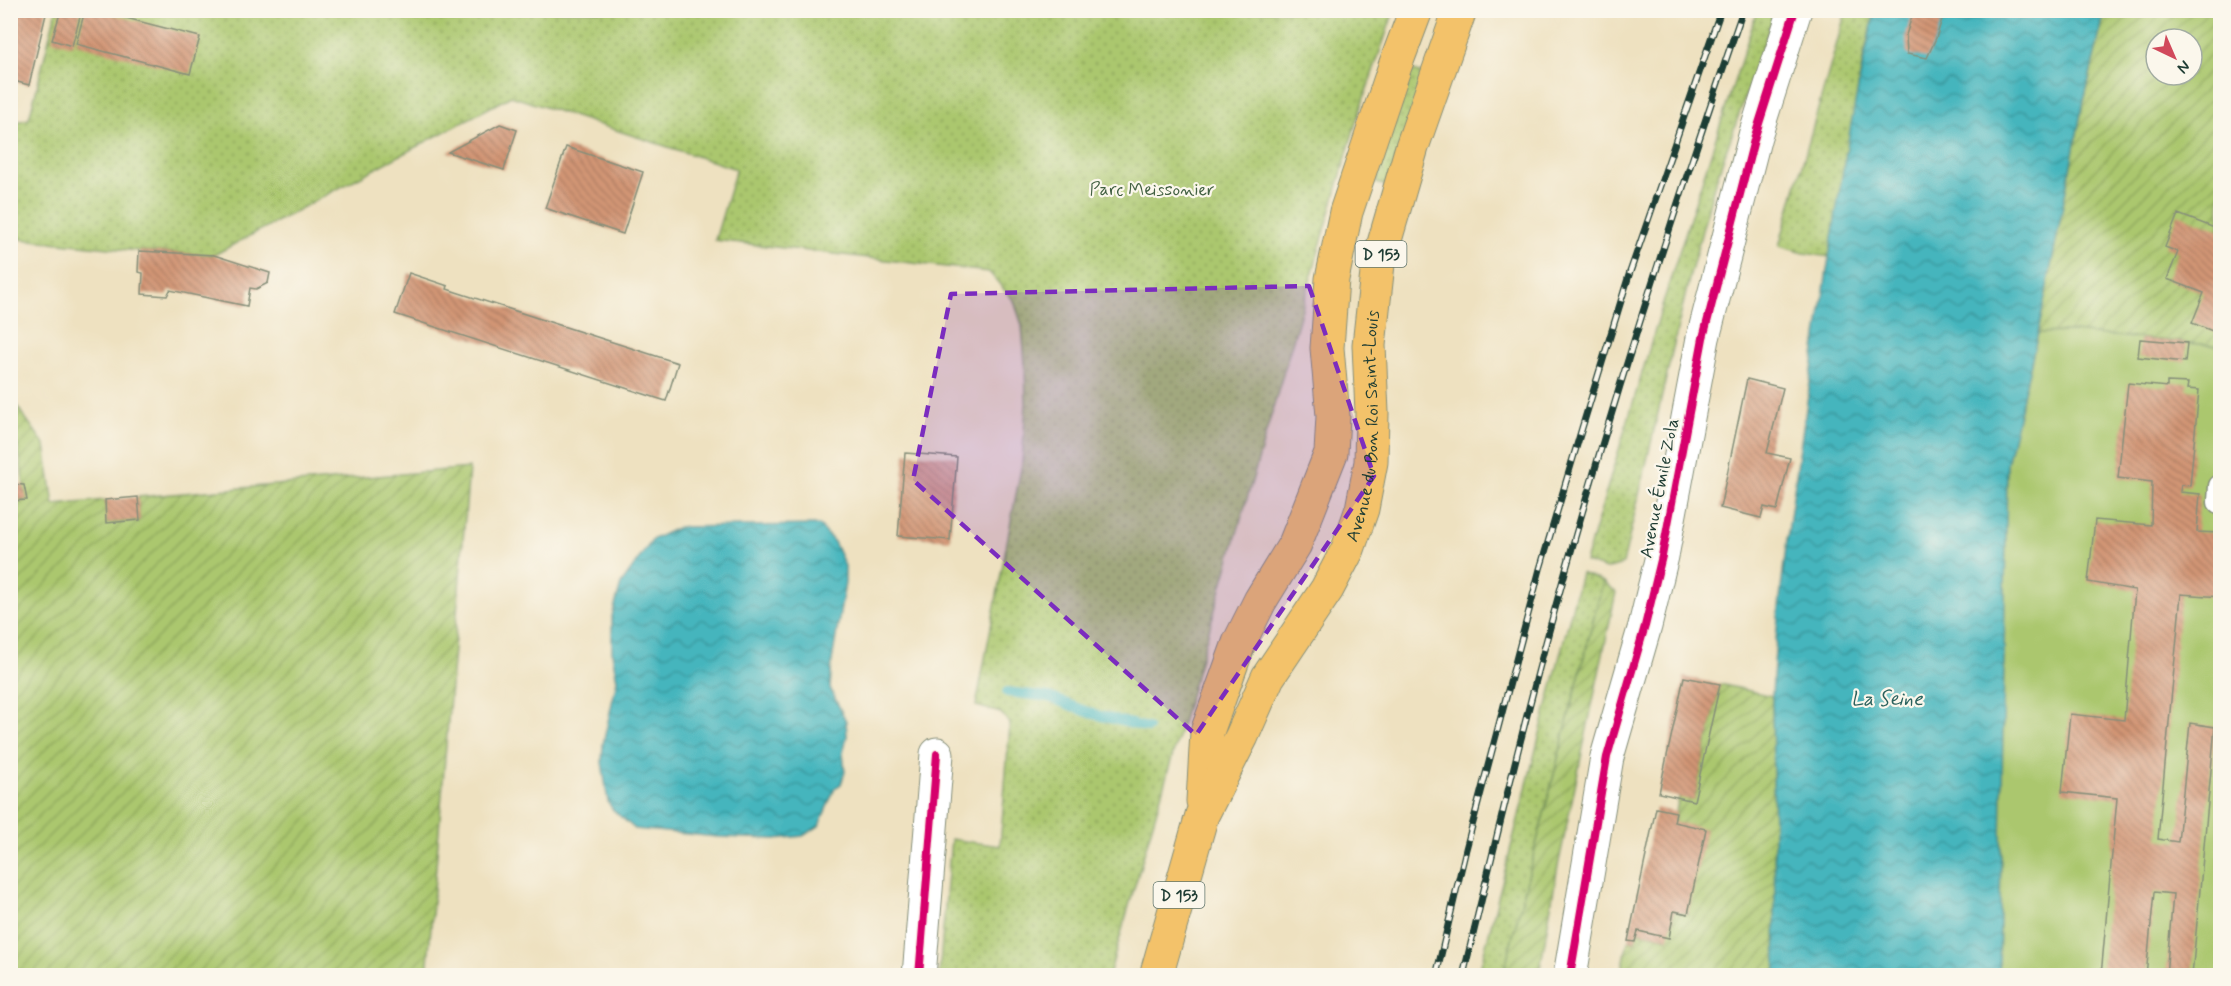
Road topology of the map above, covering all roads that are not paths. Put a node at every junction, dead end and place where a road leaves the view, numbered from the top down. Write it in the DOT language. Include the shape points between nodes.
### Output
graph roads {
  1 [pos="1416,10"];
  2 [pos="1460,10"];
  3 [pos="1795,10"];
  4 [pos="937,754"];
  5 [pos="1202,815"];
  6 [pos="918,975"];
  7 [pos="1156,975"];
  8 [pos="1570,975"];
  1 -- 5 [label="main road, Avenue du Bon Roi Saint-Louis / D 153" via="1346,212 1332,279 1327,348 1333,416 1331,453 1295,544 1239,643 1218,699 1207,732"];
  2 -- 5 [label="main road, Avenue du Bon Roi Saint-Louis / D 153" via="1412,147 1378,264 1369,345 1371,462 1362,509 1348,549 1327,589 1268,677"];
  3 -- 8 [label="street, Avenue Émile Zola" via="1755,136 1703,338 1662,556 1607,757"];
  4 -- 6 [label="street"];
  5 -- 7 [label="main road, Avenue du Bon Roi Saint-Louis / D 153"];
}
